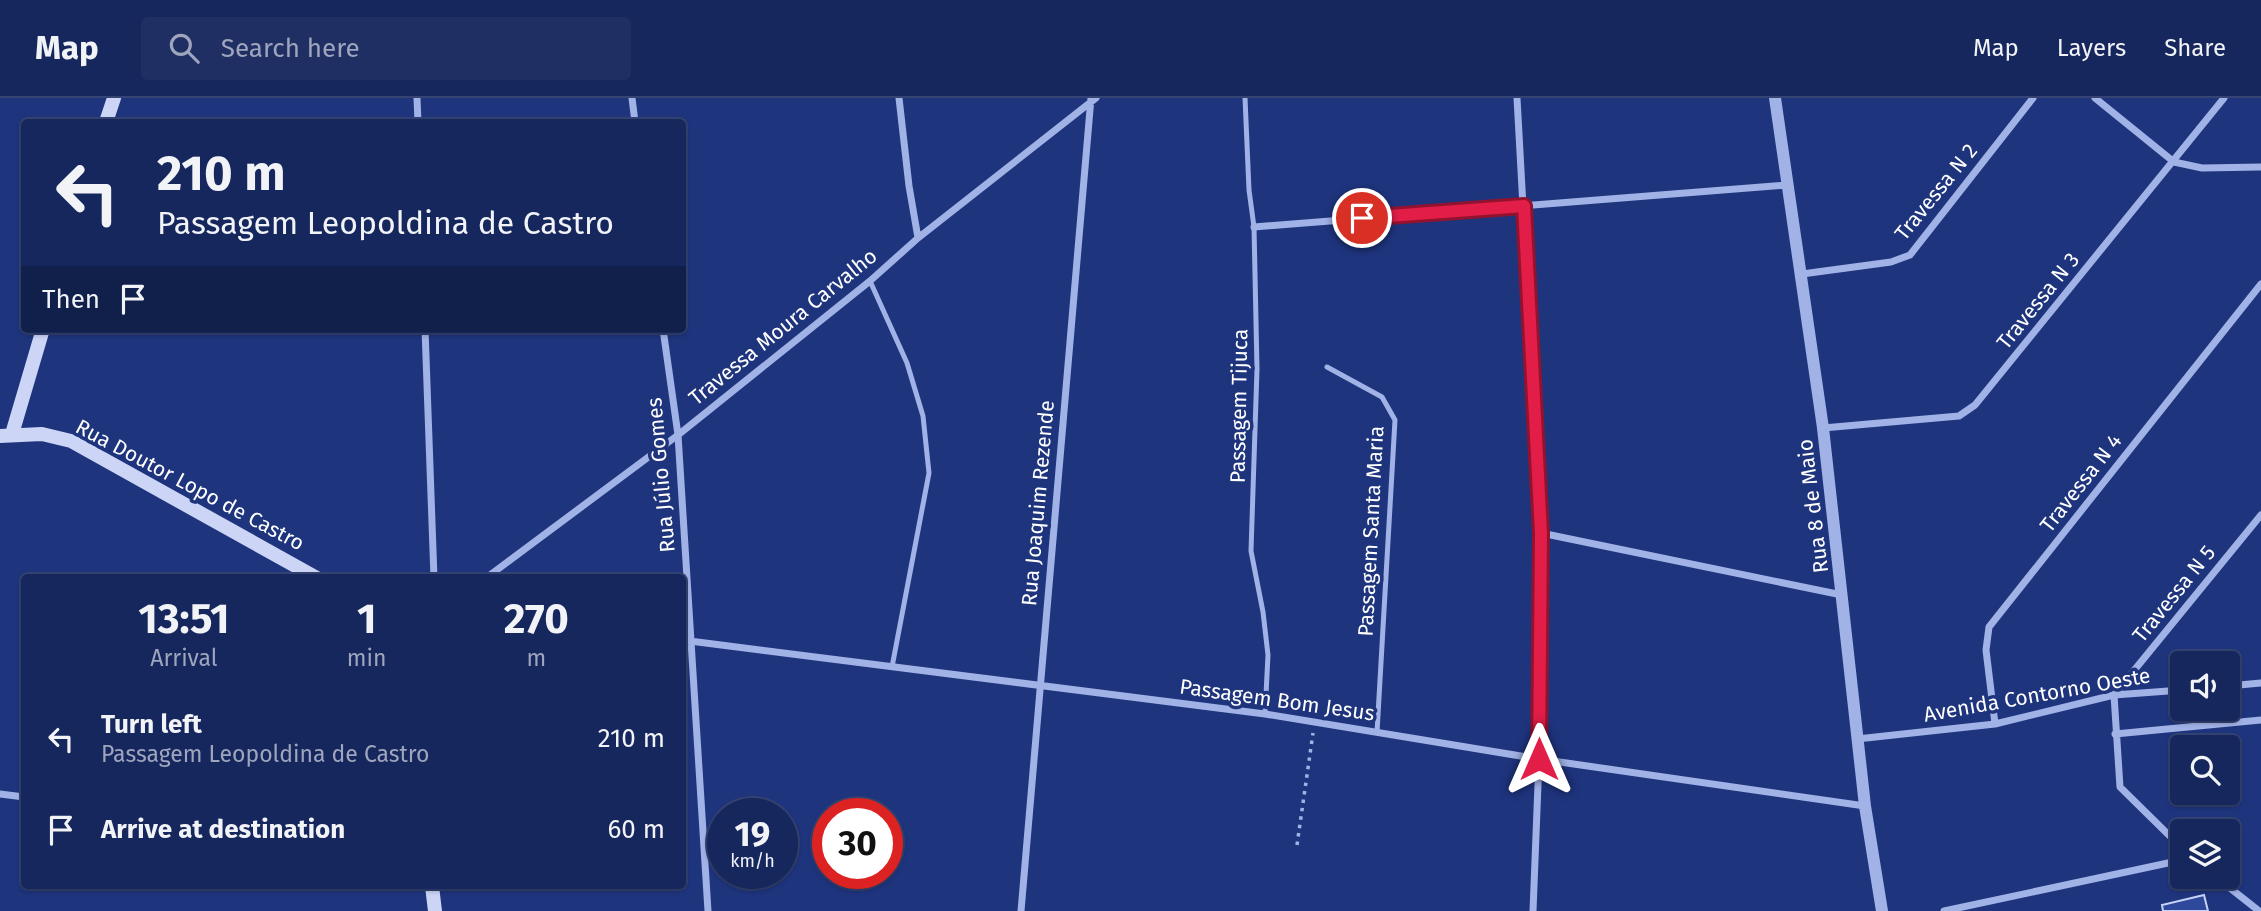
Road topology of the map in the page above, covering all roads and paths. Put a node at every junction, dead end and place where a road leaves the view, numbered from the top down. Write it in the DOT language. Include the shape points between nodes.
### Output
graph roads {
  1 [pos="114,98"];
  2 [pos="417,98"];
  3 [pos="632,98"];
  4 [pos="899,98"];
  5 [pos="1245,98"];
  6 [pos="1517,98"];
  7 [pos="1775,98"];
  8 [pos="2033,98"];
  9 [pos="2095,98"];
  10 [pos="2224,98"];
  11 [pos="1092,99"];
  12 [pos="107,119"];
  13 [pos="418,119"];
  14 [pos="635,119"];
  15 [pos="2174,162"];
  16 [pos="2261,167"];
  17 [pos="1787,185"];
  18 [pos="1524,206"];
  19 [pos="1254,227"];
  20 [pos="918,239"];
  21 [pos="1801,274"];
  22 [pos="870,281"];
  23 [pos="2261,284"];
  24 [pos="42,333"];
  25 [pos="425,333"];
  26 [pos="664,333"];
  27 [pos="1327,367"];
  28 [pos="1823,428"];
  29 [pos="6,435"];
  30 [pos="678,435"];
  31 [pos="2261,515"];
  32 [pos="1541,533"];
  33 [pos="310,574"];
  34 [pos="434,574"];
  35 [pos="491,574"];
  36 [pos="1842,595"];
  37 [pos="686,640"];
  38 [pos="692,641"];
  39 [pos="891,667"];
  40 [pos="2261,683"];
  41 [pos="2240,685"];
  42 [pos="1040,686"];
  43 [pos="2170,691"];
  44 [pos="2114,695"];
  45 [pos="1265,714"];
  46 [pos="2261,720"];
  47 [pos="1314,722"];
  48 [pos="1995,724"];
  49 [pos="1377,732"];
  50 [pos="2115,734"];
  51 [pos="1857,739"];
  52 [pos="1539,759"];
  53 [pos="0,794"];
  54 [pos="21,797"];
  55 [pos="1865,806"];
  56 [pos="2170,836"];
  57 [pos="1297,845"];
  58 [pos="2170,863"];
  59 [pos="432,889"];
  60 [pos="2231,889"];
  61 [pos="435,911"];
  62 [pos="708,911"];
  63 [pos="1021,911"];
  64 [pos="1533,911"];
  65 [pos="1882,911"];
  66 [pos="1944,911"];
  67 [pos="2259,911"];
  1 -- 12 [label="main road"];
  2 -- 13 [label="street"];
  3 -- 14 [label="street"];
  4 -- 20 [label="street"];
  5 -- 19 [label="lane, Passagem Tijuca"];
  6 -- 18 [label="street"];
  7 -- 17 [label="street, Rua 8 de Maio"];
  8 -- 21 [label="street, Travessa N 2" via="1910,255 1891,262"];
  9 -- 15 [label="street"];
  10 -- 15 [label="street, Travessa N 3"];
  11 -- 20 [label="street, Travessa Moura Carvalho"];
  11 -- 42 [label="street, Rua Joaquim Rezende"];
  15 -- 16 [label="street" via="2202,169"];
  15 -- 28 [label="street, Travessa N 3" via="1975,405 1959,416"];
  17 -- 18 [label="street"];
  17 -- 21 [label="street, Rua 8 de Maio"];
  18 -- 19 [label="street"];
  18 -- 32 [label="street"];
  19 -- 45 [label="lane, Passagem Tijuca" via="1257,369 1251,551 1268,654"];
  20 -- 22 [label="street, Travessa Moura Carvalho"];
  21 -- 28 [label="street, Rua 8 de Maio"];
  22 -- 30 [label="street, Travessa Moura Carvalho"];
  22 -- 39 [label="lane" via="906,363 923,416 929,473"];
  23 -- 48 [label="street, Travessa N 4" via="1989,627 1986,650"];
  24 -- 29 [label="main road"];
  25 -- 34 [label="street"];
  26 -- 30 [label="street, Rua Júlio Gomes"];
  27 -- 49 [label="lane, Passagem Santa Maria" via="1382,397 1395,420"];
  28 -- 36 [label="street, Rua 8 de Maio"];
  29 -- 33 [label="main road, Rua Doutor Lopo de Castro" via="41,434 71,441"];
  30 -- 35 [label="street, Travessa Moura Carvalho"];
  30 -- 38 [label="street, Rua Júlio Gomes"];
  31 -- 44 [label="street, Travessa N 5"];
  32 -- 36 [label="street"];
  32 -- 52 [label="street"];
  36 -- 51 [label="street, Rua 8 de Maio"];
  37 -- 38 [label="street, Passagem Bom Jesus"];
  38 -- 39 [label="street, Passagem Bom Jesus"];
  38 -- 62 [label="street, Rua Júlio Gomes"];
  39 -- 42 [label="street, Passagem Bom Jesus"];
  40 -- 41 [label="street"];
  42 -- 45 [label="street, Passagem Bom Jesus"];
  42 -- 63 [label="street, Rua Joaquim Rezende"];
  43 -- 44 [label="street, Avenida Contorno Oeste"];
  44 -- 48 [label="street, Avenida Contorno Oeste"];
  44 -- 50 [label="street"];
  45 -- 47 [label="street, Passagem Bom Jesus"];
  46 -- 50 [label="street"];
  47 -- 49 [label="street, Passagem Bom Jesus"];
  47 -- 57 [label="path"];
  48 -- 51 [label="street, Avenida Contorno Oeste"];
  49 -- 52 [label="street, Passagem Bom Jesus"];
  50 -- 56 [label="street" via="2120,787"];
  51 -- 55 [label="street, Rua 8 de Maio"];
  52 -- 55 [label="street, Passagem Bom Jesus"];
  52 -- 64 [label="street"];
  53 -- 54 [label="street"];
  55 -- 65 [label="street, Rua 8 de Maio"];
  58 -- 66 [label="street"];
  59 -- 61 [label="main road"];
  60 -- 67 [label="street"];
}
